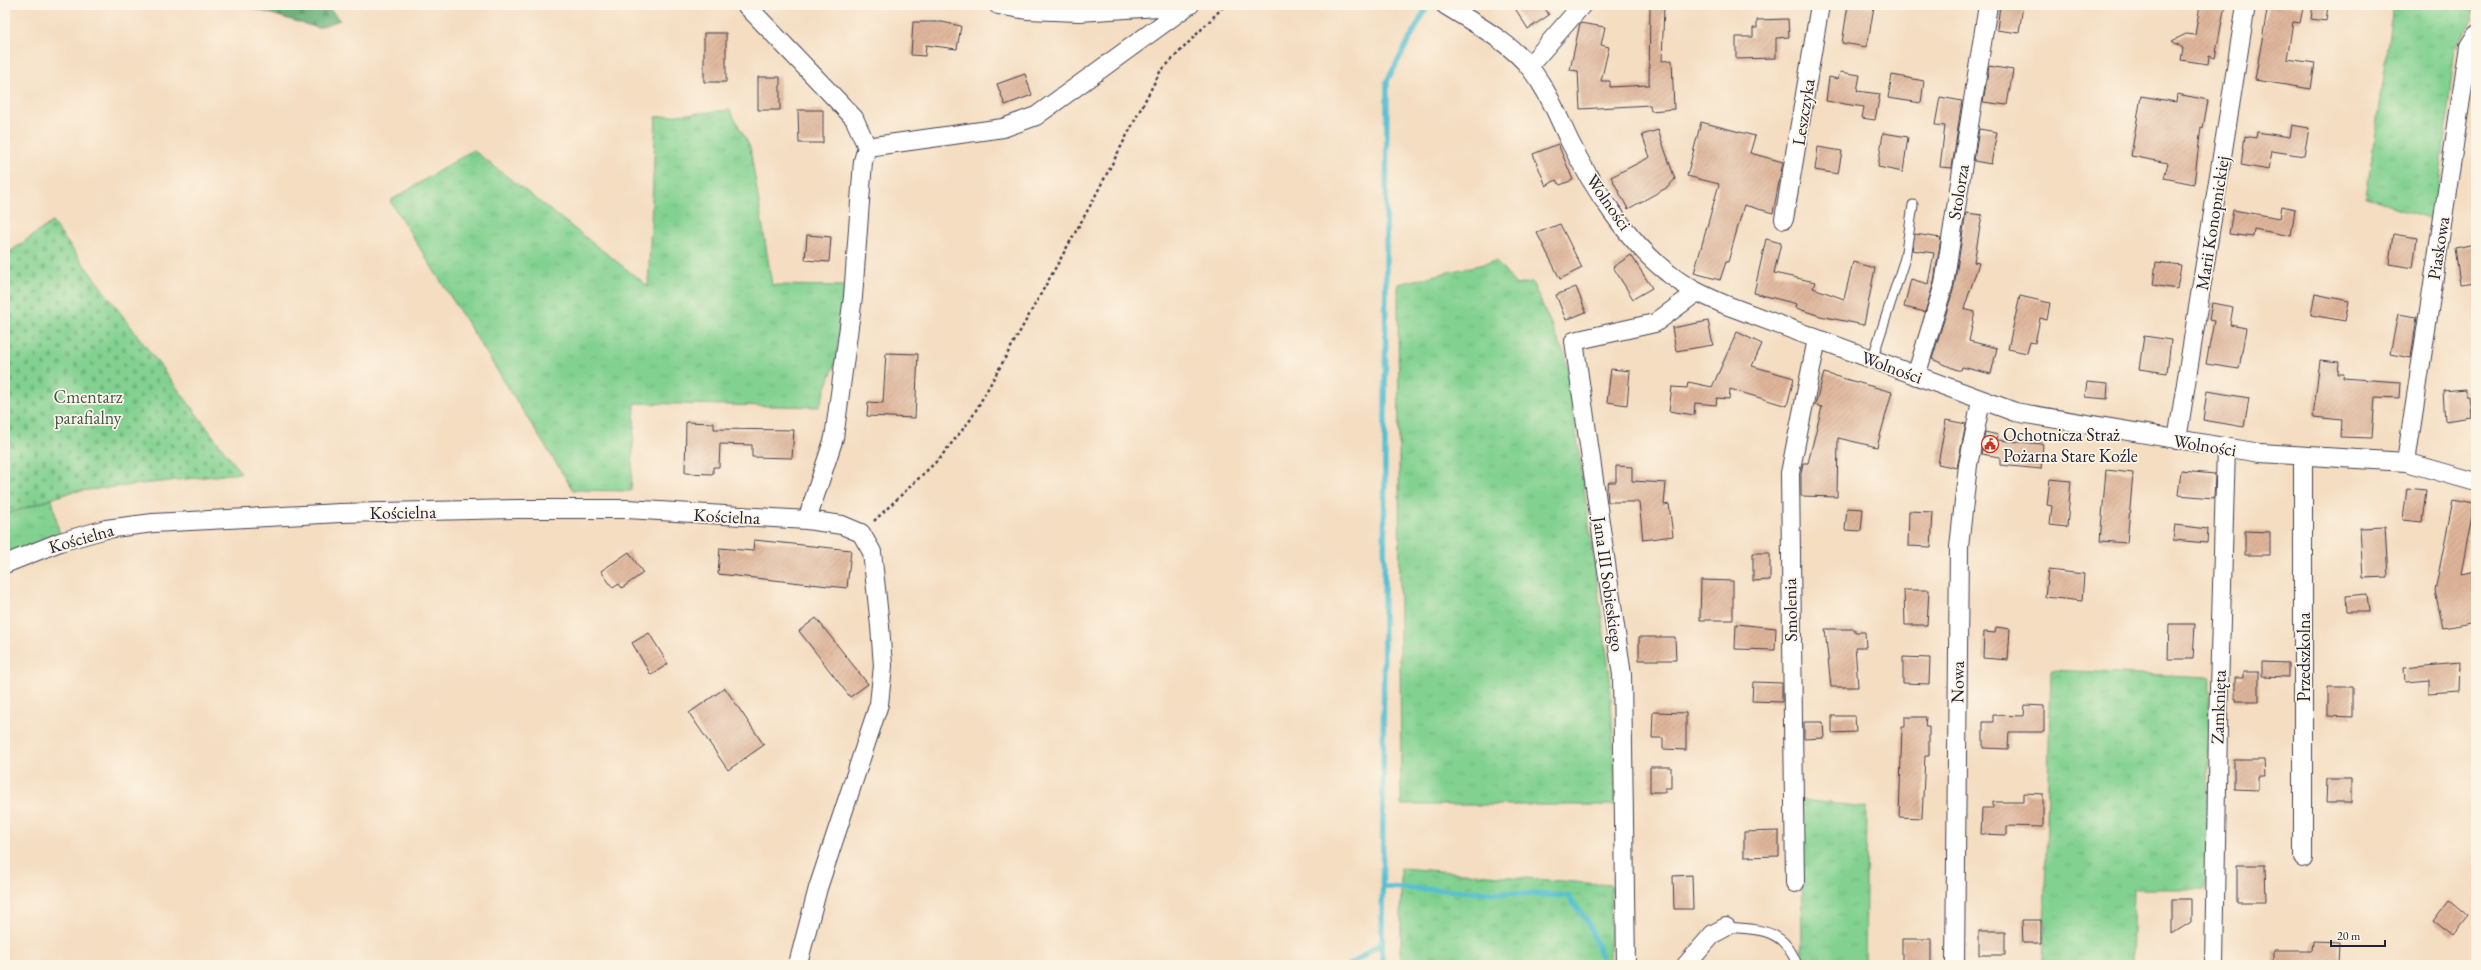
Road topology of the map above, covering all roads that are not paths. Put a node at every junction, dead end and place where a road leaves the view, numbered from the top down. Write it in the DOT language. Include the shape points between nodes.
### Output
graph roads {
  1 [pos="746,5"];
  2 [pos="998,5"];
  3 [pos="1189,5"];
  4 [pos="1445,5"];
  5 [pos="1582,5"];
  6 [pos="1820,5"];
  7 [pos="1988,5"];
  8 [pos="2246,5"];
  9 [pos="2476,36"];
  10 [pos="1529,66"];
  11 [pos="867,147"];
  12 [pos="1913,205"];
  13 [pos="1784,219"];
  14 [pos="1697,292"];
  15 [pos="1817,340"];
  16 [pos="1872,360"];
  17 [pos="1916,376"];
  18 [pos="1981,401"];
  19 [pos="2177,440"];
  20 [pos="2226,448"];
  21 [pos="2303,456"];
  22 [pos="2406,462"];
  23 [pos="2476,482"];
  24 [pos="807,520"];
  25 [pos="5,564"];
  26 [pos="2303,858"];
  27 [pos="1795,883"];
  28 [pos="1726,927"];
  29 [pos="800,965"];
  30 [pos="1626,965"];
  31 [pos="1686,965"];
  32 [pos="1797,965"];
  33 [pos="1955,965"];
  34 [pos="2214,965"];
  1 -- 11 [label="street" via="854,118"];
  2 -- 3 [label="street" via="1027,10 1079,12"];
  3 -- 11 [label="street" via="1036,116 1003,128"];
  4 -- 10 [label="street, Wolności" via="1496,38"];
  5 -- 10 [label="street"];
  6 -- 13 [label="street, Leszczyka"];
  7 -- 17 [label="street, Stolorza" via="1944,284"];
  8 -- 19 [label="street, Marii Konopnickiej"];
  9 -- 22 [label="street, Piaskowa" via="2469,46"];
  10 -- 14 [label="street, Wolności" via="1552,100 1570,142 1612,210 1667,273"];
  11 -- 24 [label="street" via="863,161 852,298 834,438"];
  12 -- 16 [label="lane" via="1905,258"];
  14 -- 15 [label="street, Wolności" via="1726,306"];
  14 -- 30 [label="street, Jana III Sobieskiego" via="1656,323 1574,341 1622,675"];
  15 -- 16 [label="street, Wolności"];
  15 -- 27 [label="street, Smolenia" via="1790,473"];
  16 -- 17 [label="street, Wolności"];
  17 -- 18 [label="street, Wolności"];
  18 -- 19 [label="street, Wolności" via="2015,412 2050,419"];
  18 -- 33 [label="street, Nowa" via="1968,465 1958,547"];
  19 -- 20 [label="street, Wolności"];
  20 -- 21 [label="street, Wolności"];
  20 -- 34 [label="street, Zamknięta"];
  21 -- 22 [label="street, Wolności"];
  21 -- 26 [label="street, Przedszkolna"];
  22 -- 23 [label="street, Wolności"];
  24 -- 25 [label="street, Kościelna" via="627,510 518,509 340,513 169,522 106,529 60,542"];
  24 -- 29 [label="street, Kościelna" via="842,525 861,533 872,552 883,666 879,704 818,888"];
  28 -- 31 [label="street" via="1713,934"];
  28 -- 32 [label="lane" via="1773,933 1787,944"];
}
